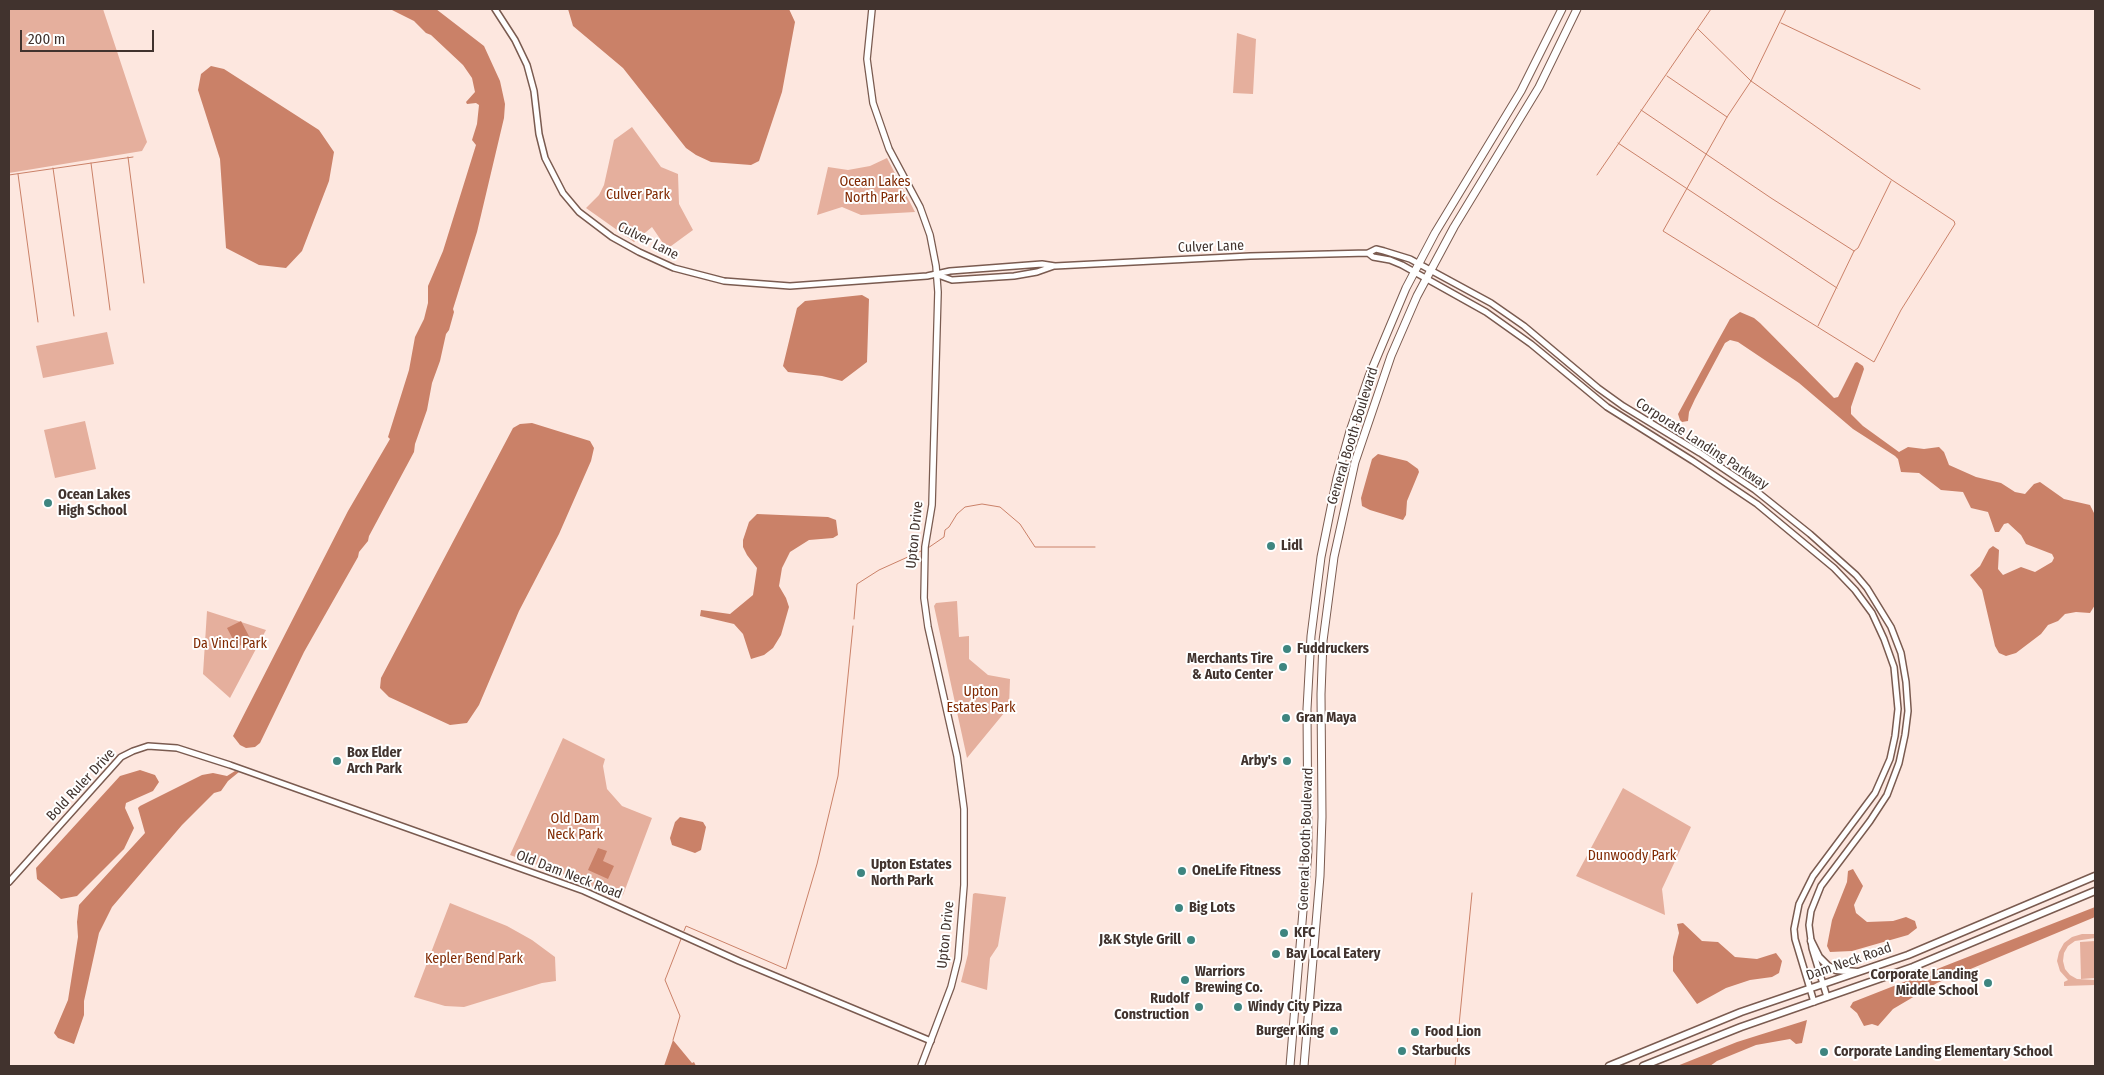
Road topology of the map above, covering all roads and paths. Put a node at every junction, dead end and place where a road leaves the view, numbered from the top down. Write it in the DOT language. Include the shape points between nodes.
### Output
graph roads {
  1 [pos="494,9"];
  2 [pos="872,9"];
  3 [pos="1562,9"];
  4 [pos="1577,9"];
  5 [pos="1368,253"];
  6 [pos="1418,264"];
  7 [pos="1055,266"];
  8 [pos="1431,270"];
  9 [pos="1414,272"];
  10 [pos="937,275"];
  11 [pos="1426,278"];
  12 [pos="1686,445"];
  13 [pos="1682,454"];
  14 [pos="1787,515"];
  15 [pos="1781,523"];
  16 [pos="191,751"];
  17 [pos="2095,876"];
  18 [pos="9,882"];
  19 [pos="2095,891"];
  20 [pos="1811,941"];
  21 [pos="1858,972"];
  22 [pos="1823,984"];
  23 [pos="1809,989"];
  24 [pos="1827,997"];
  25 [pos="1814,1002"];
  26 [pos="931,1041"];
  27 [pos="921,1066"];
  28 [pos="1290,1066"];
  29 [pos="1304,1066"];
  30 [pos="1609,1066"];
  31 [pos="1642,1066"];
  1 -- 10 [label="street, Culver Lane" via="515,40 526,65 534,91 541,145 554,179 579,212 624,244 674,268 724,281 799,286"];
  2 -- 10 [label="main road, Upton Drive" via="867,59 873,104 890,149 926,223"];
  3 -- 6 [label="highway, General Booth Boulevard" via="1521,91"];
  4 -- 8 [label="highway, General Booth Boulevard" via="1539,87"];
  5 -- 6 [label="street, Culver Lane" via="1376,249"];
  5 -- 7 [label="street, Culver Lane"];
  5 -- 9 [label="street, Culver Lane"];
  6 -- 8 [label="street, Corporate Landing Parkway"];
  6 -- 9 [label="highway, General Booth Boulevard"];
  7 -- 10 [label="street, Culver Lane" via="1042,264 960,270"];
  7 -- 10 [label="street, Culver Lane" via="1014,276 952,280"];
  8 -- 11 [label="highway, General Booth Boulevard"];
  8 -- 12 [label="street, Corporate Landing Parkway" via="1510,316 1598,388"];
  9 -- 11 [label="street, Corporate Landing Parkway"];
  9 -- 28 [label="highway, General Booth Boulevard" via="1377,353 1350,431 1321,557 1309,660 1307,868"];
  10 -- 26 [label="main road, Upton Drive" via="932,496 924,562 924,598 957,756 964,809 965,856 958,959"];
  11 -- 13 [label="street, Corporate Landing Parkway" via="1505,325 1607,407"];
  11 -- 29 [label="highway, General Booth Boulevard" via="1396,341 1371,410 1355,462 1334,557 1323,641 1320,876"];
  12 -- 13 [label="street"];
  12 -- 14 [label="street, Corporate Landing Parkway"];
  13 -- 15 [label="street, Corporate Landing Parkway"];
  14 -- 15 [label="street"];
  14 -- 20 [label="street, Corporate Landing Parkway" via="1856,575 1875,600 1896,640 1908,696 1905,735 1895,774 1879,808 1816,895 1810,918"];
  15 -- 23 [label="street, Corporate Landing Parkway" via="1834,568 1864,601 1890,654 1897,693 1895,736 1882,780 1813,876 1799,904 1795,939"];
  16 -- 18 [label="street, Bold Ruler Drive" via="155,746 121,757"];
  16 -- 26 [label="street, Old Dam Neck Road" via="584,891 739,961"];
  17 -- 21 [label="main road, Dam Neck Road" via="1908,955"];
  19 -- 24 [label="main road, Dam Neck Road" via="1913,967"];
  20 -- 21 [label="main road" via="1828,966"];
  20 -- 22 [label="street, Corporate Landing Parkway"];
  21 -- 22 [label="main road, Dam Neck Road"];
  22 -- 23 [label="main road, Dam Neck Road"];
  22 -- 24 [label="street, Corporate Landing Parkway"];
  23 -- 25 [label="street, Corporate Landing Parkway"];
  23 -- 30 [label="main road, Dam Neck Road" via="1715,1022"];
  24 -- 25 [label="main road, Dam Neck Road"];
  25 -- 31 [label="main road, Dam Neck Road"];
  26 -- 27 [label="main road, Upton Drive"];
}
